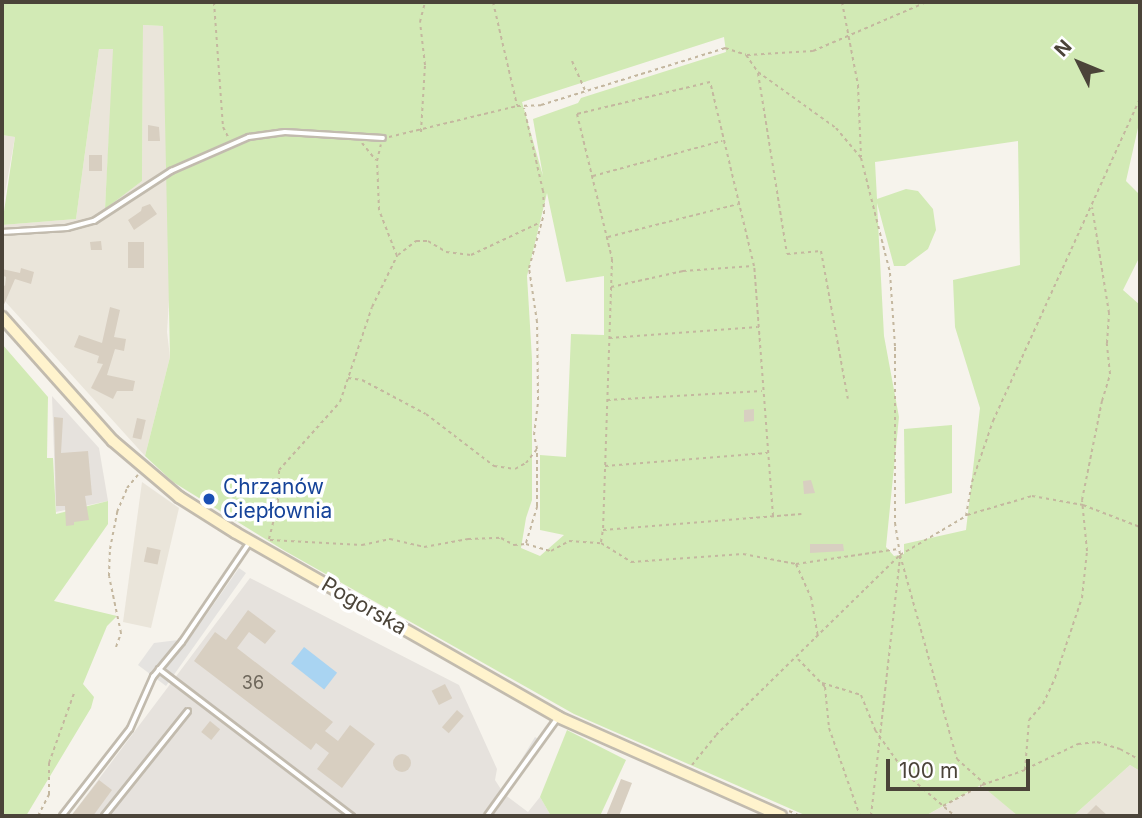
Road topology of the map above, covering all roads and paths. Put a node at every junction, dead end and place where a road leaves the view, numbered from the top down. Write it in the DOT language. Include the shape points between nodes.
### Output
graph roads {
  1 [pos="214,2"];
  2 [pos="425,2"];
  3 [pos="494,2"];
  4 [pos="842,2"];
  5 [pos="927,2"];
  6 [pos="849,37"];
  7 [pos="746,55"];
  8 [pos="572,61"];
  9 [pos="758,72"];
  10 [pos="586,93"];
  11 [pos="1140,99"];
  12 [pos="517,106"];
  13 [pos="524,107"];
  14 [pos="421,132"];
  15 [pos="357,136"];
  16 [pos="383,138"];
  17 [pos="724,140"];
  18 [pos="231,144"];
  19 [pos="861,158"];
  20 [pos="377,161"];
  21 [pos="592,177"];
  22 [pos="739,204"];
  23 [pos="1092,206"];
  24 [pos="542,221"];
  25 [pos="2,232"];
  26 [pos="607,238"];
  27 [pos="397,256"];
  28 [pos="754,266"];
  29 [pos="611,286"];
  30 [pos="2,317"];
  31 [pos="759,327"];
  32 [pos="608,338"];
  33 [pos="348,378"];
  34 [pos="763,391"];
  35 [pos="848,399"];
  36 [pos="607,400"];
  37 [pos="537,449"];
  38 [pos="768,453"];
  39 [pos="604,466"];
  40 [pos="143,469"];
  41 [pos="1083,505"];
  42 [pos="801,514"];
  43 [pos="773,516"];
  44 [pos="966,516"];
  45 [pos="1140,527"];
  46 [pos="603,530"];
  47 [pos="250,541"];
  48 [pos="601,543"];
  49 [pos="526,544"];
  50 [pos="266,545"];
  51 [pos="899,549"];
  52 [pos="900,555"];
  53 [pos="796,564"];
  54 [pos="818,638"];
  55 [pos="116,647"];
  56 [pos="797,658"];
  57 [pos="159,669"];
  58 [pos="822,683"];
  59 [pos="74,693"];
  60 [pos="188,711"];
  61 [pos="558,717"];
  62 [pos="881,740"];
  63 [pos="1140,760"];
  64 [pos="1025,770"];
  65 [pos="685,774"];
  66 [pos="986,785"];
  67 [pos="943,806"];
  68 [pos="785,813"];
  69 [pos="38,816"];
  70 [pos="62,816"];
  71 [pos="104,816"];
  72 [pos="352,816"];
  73 [pos="487,816"];
  74 [pos="800,816"];
  75 [pos="860,816"];
  76 [pos="871,816"];
  77 [pos="955,816"];
  1 -- 18 [label="path" via="223,127"];
  2 -- 14 [label="path" via="420,22 425,65"];
  3 -- 12 [label="path"];
  4 -- 6 [label="path"];
  5 -- 6 [label="path"];
  6 -- 7 [label="path" via="813,51"];
  6 -- 19 [label="path" via="858,85"];
  7 -- 9 [label="path"];
  7 -- 10 [label="path" via="725,48"];
  8 -- 10 [label="path"];
  9 -- 19 [label="path" via="836,128"];
  9 -- 35 [label="path" via="787,254 821,251"];
  10 -- 13 [label="path"];
  11 -- 23 [label="path"];
  12 -- 13 [label="path"];
  12 -- 14 [label="path"];
  13 -- 24 [label="path" via="544,191"];
  14 -- 16 [label="path"];
  15 -- 16 [label="lane"];
  15 -- 18 [label="lane" via="285,132"];
  15 -- 20 [label="path"];
  16 -- 20 [label="path"];
  17 -- 21 [label="path"];
  17 -- 21 [label="path" via="710,82 577,114"];
  17 -- 22 [label="path"];
  18 -- 25 [label="lane" via="171,170 94,220 67,228"];
  19 -- 51 [label="path" via="890,273"];
  20 -- 27 [label="path" via="379,210"];
  21 -- 26 [label="path"];
  22 -- 26 [label="path"];
  22 -- 28 [label="path"];
  23 -- 41 [label="path" via="1109,313 1110,374"];
  23 -- 44 [label="path" via="993,421 972,482"];
  24 -- 27 [label="path" via="471,255 416,241"];
  24 -- 37 [label="path" via="529,268 537,322"];
  26 -- 29 [label="path"];
  27 -- 33 [label="path" via="372,307"];
  28 -- 29 [label="path" via="683,271"];
  28 -- 31 [label="path"];
  29 -- 32 [label="path"];
  30 -- 40 [label="street, Pogorska"];
  31 -- 32 [label="path"];
  31 -- 34 [label="path"];
  32 -- 36 [label="path"];
  33 -- 37 [label="path" via="362,380 426,414 494,466 515,469"];
  33 -- 50 [label="path" via="340,402 279,470 278,502"];
  34 -- 36 [label="path"];
  34 -- 38 [label="path"];
  36 -- 39 [label="path"];
  37 -- 49 [label="path" via="537,506"];
  38 -- 39 [label="path"];
  38 -- 43 [label="path"];
  39 -- 46 [label="path"];
  40 -- 47 [label="street, Pogorska" via="179,498"];
  40 -- 55 [label="path" via="127,488 117,512 110,550 109,576 121,633"];
  41 -- 44 [label="path" via="1032,496"];
  41 -- 45 [label="path"];
  41 -- 64 [label="path" via="1087,551 1082,598 1055,678 1029,720"];
  42 -- 43 [label="path"];
  43 -- 46 [label="path"];
  44 -- 52 [label="path"];
  46 -- 48 [label="path"];
  47 -- 50 [label="street, Pogorska"];
  47 -- 57 [label="lane"];
  48 -- 49 [label="path" via="569,541 551,551"];
  48 -- 53 [label="path" via="631,562 743,555"];
  49 -- 50 [label="path" via="514,545 502,538 424,547 390,539 362,544"];
  50 -- 61 [label="street, Pogorska"];
  51 -- 52 [label="path"];
  51 -- 53 [label="path"];
  52 -- 54 [label="path"];
  52 -- 62 [label="path"];
  52 -- 66 [label="path" via="957,760"];
  53 -- 54 [label="path" via="811,597"];
  54 -- 56 [label="path"];
  56 -- 58 [label="path"];
  56 -- 65 [label="path" via="716,735"];
  57 -- 70 [label="lane" via="130,729"];
  57 -- 72 [label="lane"];
  58 -- 62 [label="path" via="861,695"];
  58 -- 75 [label="path" via="831,736"];
  59 -- 69 [label="path" via="49,762 49,794"];
  60 -- 71 [label="lane"];
  61 -- 65 [label="street, Pogorska"];
  61 -- 73 [label="lane"];
  62 -- 67 [label="path" via="907,775"];
  62 -- 76 [label="path"];
  63 -- 64 [label="path" via="1121,749 1078,744"];
  64 -- 66 [label="path"];
  65 -- 68 [label="street, Pogorska"];
  66 -- 67 [label="path"];
  67 -- 77 [label="path"];
  68 -- 74 [label="path"];
}
